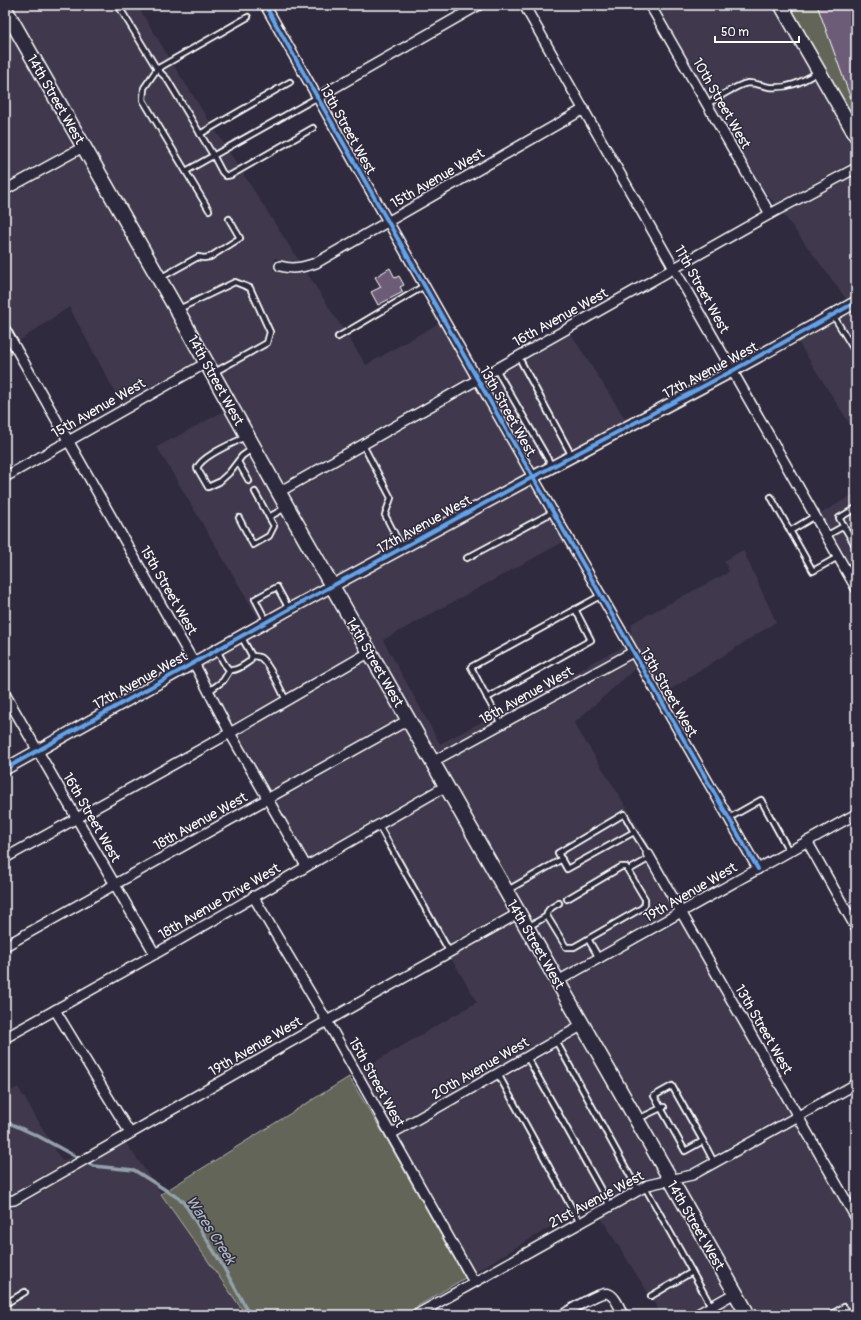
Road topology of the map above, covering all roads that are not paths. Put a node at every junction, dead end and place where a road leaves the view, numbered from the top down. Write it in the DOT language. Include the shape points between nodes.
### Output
graph roads {
  1 [pos="118,5"];
  2 [pos="265,5"];
  3 [pos="479,5"];
  4 [pos="524,5"];
  5 [pos="650,5"];
  6 [pos="781,5"];
  7 [pos="5,9"];
  8 [pos="248,17"];
  9 [pos="156,69"];
  10 [pos="819,71"];
  11 [pos="290,82"];
  12 [pos="318,97"];
  13 [pos="707,104"];
  14 [pos="584,109"];
  15 [pos="313,128"];
  16 [pos="200,134"];
  17 [pos="856,136"];
  18 [pos="83,147"];
  19 [pos="213,155"];
  20 [pos="856,168"];
  21 [pos="186,171"];
  22 [pos="5,190"];
  23 [pos="209,210"];
  24 [pos="770,214"];
  25 [pos="229,219"];
  26 [pos="388,222"];
  27 [pos="280,266"];
  28 [pos="674,268"];
  29 [pos="159,279"];
  30 [pos="424,286"];
  31 [pos="856,302"];
  32 [pos="177,310"];
  33 [pos="833,315"];
  34 [pos="5,328"];
  35 [pos="338,337"];
  36 [pos="856,353"];
  37 [pos="518,356"];
  38 [pos="209,368"];
  39 [pos="496,369"];
  40 [pos="732,371"];
  41 [pos="478,379"];
  42 [pos="68,441"];
  43 [pos="250,442"];
  44 [pos="363,445"];
  45 [pos="572,456"];
  46 [pos="238,462"];
  47 [pos="553,467"];
  48 [pos="5,477"];
  49 [pos="533,477"];
  50 [pos="249,481"];
  51 [pos="255,492"];
  52 [pos="279,492"];
  53 [pos="771,497"];
  54 [pos="287,507"];
  55 [pos="856,508"];
  56 [pos="553,512"];
  57 [pos="815,516"];
  58 [pos="269,517"];
  59 [pos="240,518"];
  60 [pos="844,526"];
  61 [pos="790,531"];
  62 [pos="826,536"];
  63 [pos="856,547"];
  64 [pos="402,548"];
  65 [pos="838,557"];
  66 [pos="467,558"];
  67 [pos="332,586"];
  68 [pos="856,588"];
  69 [pos="600,596"];
  70 [pos="289,610"];
  71 [pos="575,610"];
  72 [pos="267,622"];
  73 [pos="241,636"];
  74 [pos="217,650"];
  75 [pos="370,652"];
  76 [pos="633,652"];
  77 [pos="252,656"];
  78 [pos="194,663"];
  79 [pos="230,670"];
  80 [pos="209,691"];
  81 [pos="5,694"];
  82 [pos="487,698"];
  83 [pos="286,700"];
  84 [pos="408,720"];
  85 [pos="501,724"];
  86 [pos="230,733"];
  87 [pos="37,751"];
  88 [pos="432,762"];
  89 [pos="5,768"];
  90 [pos="446,786"];
  91 [pos="268,800"];
  92 [pos="856,814"];
  93 [pos="77,818"];
  94 [pos="729,818"];
  95 [pos="378,824"];
  96 [pos="634,832"];
  97 [pos="807,841"];
  98 [pos="789,850"];
  99 [pos="649,856"];
  100 [pos="5,858"];
  101 [pos="562,859"];
  102 [pos="306,866"];
  103 [pos="758,868"];
  104 [pos="628,870"];
  105 [pos="114,884"];
  106 [pos="506,891"];
  107 [pos="253,896"];
  108 [pos="566,899"];
  109 [pos="559,903"];
  110 [pos="519,913"];
  111 [pos="681,913"];
  112 [pos="547,916"];
  113 [pos="527,928"];
  114 [pos="856,928"];
  115 [pos="588,939"];
  116 [pos="5,946"];
  117 [pos="449,951"];
  118 [pos="155,954"];
  119 [pos="599,958"];
  120 [pos="558,982"];
  121 [pos="55,1010"];
  122 [pos="327,1021"];
  123 [pos="583,1025"];
  124 [pos="5,1038"];
  125 [pos="556,1041"];
  126 [pos="527,1057"];
  127 [pos="498,1074"];
  128 [pos="856,1084"];
  129 [pos="662,1107"];
  130 [pos="798,1116"];
  131 [pos="636,1120"];
  132 [pos="130,1134"];
  133 [pos="391,1134"];
  134 [pos="703,1141"];
  135 [pos="714,1162"];
  136 [pos="671,1180"];
  137 [pos="641,1189"];
  138 [pos="5,1201"];
  139 [pos="610,1206"];
  140 [pos="856,1218"];
  141 [pos="580,1223"];
  142 [pos="692,1272"];
  143 [pos="474,1282"];
  144 [pos="26,1292"];
  145 [pos="735,1293"];
  146 [pos="651,1296"];
  147 [pos="5,1304"];
  148 [pos="711,1306"];
  149 [pos="416,1315"];
  150 [pos="562,1315"];
  151 [pos="623,1315"];
  152 [pos="696,1315"];
  153 [pos="716,1315"];
  154 [pos="748,1315"];
  155 [pos="830,1315"];
  156 [pos="849,1315"];
  1 -- 9 [label="lane"];
  2 -- 12 [label="street, 13th Street West"];
  3 -- 12 [label="street"];
  4 -- 14 [label="street, 11th Street West"];
  5 -- 13 [label="street, 10th Street West"];
  6 -- 10 [label="main road"];
  7 -- 18 [label="main road, 14th Street West"];
  8 -- 9 [label="lane"];
  9 -- 16 [label="lane" via="167,79"];
  9 -- 21 [label="lane" via="144,88 143,100"];
  10 -- 13 [label="lane" via="803,82 788,87 747,83"];
  10 -- 17 [label="main road"];
  11 -- 16 [label="lane"];
  12 -- 19 [label="lane"];
  12 -- 26 [label="street, 13th Street West"];
  13 -- 24 [label="street, 10th Street West"];
  14 -- 26 [label="street, 15th Avenue West"];
  14 -- 28 [label="street, 11th Street West"];
  15 -- 19 [label="lane" via="231,176 226,176 222,172"];
  16 -- 19 [label="lane"];
  18 -- 22 [label="street"];
  18 -- 29 [label="main road, 14th Street West"];
  19 -- 21 [label="lane"];
  20 -- 24 [label="street, 16th Avenue West"];
  21 -- 23 [label="lane"];
  24 -- 28 [label="street, 16th Avenue West"];
  25 -- 29 [label="lane" via="240,238 210,257 198,257"];
  26 -- 27 [label="street, 15th Avenue West" via="316,263 304,267"];
  26 -- 30 [label="street, 13th Street West"];
  28 -- 37 [label="street, 16th Avenue West"];
  28 -- 40 [label="street, 11th Street West"];
  29 -- 32 [label="main road, 14th Street West"];
  30 -- 35 [label="lane"];
  30 -- 41 [label="street, 13th Street West"];
  31 -- 33 [label="street, 17th Avenue West"];
  32 -- 38 [label="main road, 14th Street West"];
  32 -- 38 [label="lane" via="234,282 250,288 270,332 267,343"];
  33 -- 36 [label="lane"];
  33 -- 40 [label="street, 17th Avenue West"];
  34 -- 42 [label="street, 15th Street West"];
  37 -- 39 [label="street, 16th Avenue West"];
  37 -- 45 [label="lane"];
  38 -- 42 [label="street, 15th Avenue West"];
  38 -- 43 [label="main road, 14th Street West"];
  39 -- 41 [label="street, 16th Avenue West"];
  39 -- 47 [label="lane"];
  40 -- 45 [label="street, 17th Avenue West"];
  40 -- 57 [label="street, 11th Street West"];
  41 -- 44 [label="street, 16th Avenue West"];
  41 -- 49 [label="street, 13th Street West"];
  42 -- 48 [label="street, 15th Avenue West"];
  42 -- 78 [label="street, 15th Street West"];
  43 -- 46 [label="lane"];
  43 -- 46 [label="lane" via="213,454 197,468 208,488 229,473"];
  43 -- 52 [label="main road, 14th Street West"];
  44 -- 52 [label="street, 16th Avenue West"];
  44 -- 64 [label="lane" via="391,498 385,515"];
  45 -- 47 [label="street, 17th Avenue West"];
  46 -- 50 [label="lane"];
  47 -- 49 [label="street, 17th Avenue West"];
  49 -- 56 [label="street, 13th Street West"];
  49 -- 64 [label="street, 17th Avenue West"];
  51 -- 58 [label="lane"];
  52 -- 54 [label="main road, 14th Street West"];
  53 -- 61 [label="lane"];
  54 -- 58 [label="lane"];
  54 -- 67 [label="main road, 14th Street West"];
  55 -- 60 [label="lane" via="839,518"];
  56 -- 66 [label="lane"];
  56 -- 69 [label="street, 13th Street West"];
  57 -- 61 [label="lane"];
  57 -- 62 [label="street, 11th Street West"];
  58 -- 59 [label="lane" via="274,526 269,536 253,545"];
  60 -- 62 [label="lane"];
  60 -- 63 [label="lane"];
  61 -- 65 [label="lane" via="813,571"];
  62 -- 65 [label="street, 11th Street West"];
  64 -- 67 [label="street, 17th Avenue West"];
  65 -- 68 [label="street, 11th Street West"];
  67 -- 70 [label="street, 17th Avenue West"];
  67 -- 75 [label="main road, 14th Street West"];
  69 -- 71 [label="lane"];
  69 -- 76 [label="street, 13th Street West"];
  70 -- 72 [label="street, 17th Avenue West"];
  70 -- 72 [label="lane" via="277,587 255,599"];
  71 -- 82 [label="lane" via="471,668"];
  71 -- 82 [label="lane" via="591,640"];
  72 -- 73 [label="street, 17th Avenue West"];
  73 -- 74 [label="street, 17th Avenue West"];
  73 -- 77 [label="lane"];
  74 -- 78 [label="street, 17th Avenue West"];
  74 -- 79 [label="lane"];
  75 -- 83 [label="street"];
  75 -- 84 [label="main road, 14th Street West"];
  76 -- 85 [label="street, 18th Avenue West"];
  76 -- 94 [label="street, 13th Street West"];
  77 -- 79 [label="lane" via="242,667"];
  77 -- 83 [label="lane" via="258,656 264,661"];
  78 -- 80 [label="street, 15th Street West"];
  78 -- 87 [label="street, 17th Avenue West"];
  79 -- 80 [label="lane" via="223,681"];
  80 -- 86 [label="street, 15th Street West"];
  81 -- 87 [label="street, 16th Street West"];
  82 -- 85 [label="lane"];
  83 -- 86 [label="street"];
  84 -- 88 [label="main road, 14th Street West"];
  84 -- 91 [label="street, 18th Avenue West"];
  85 -- 88 [label="street, 18th Avenue West"];
  86 -- 91 [label="street, 15th Street West"];
  86 -- 93 [label="street"];
  87 -- 89 [label="street, 17th Avenue West"];
  87 -- 93 [label="street, 16th Street West"];
  88 -- 90 [label="main road, 14th Street West"];
  90 -- 95 [label="street, 18th Avenue Drive West"];
  90 -- 106 [label="main road, 14th Street West"];
  91 -- 102 [label="street, 15th Street West"];
  91 -- 105 [label="street, 18th Avenue West"];
  92 -- 97 [label="street, 19th Avenue West"];
  93 -- 100 [label="street"];
  93 -- 105 [label="street, 16th Street West"];
  94 -- 98 [label="lane" via="761,800"];
  94 -- 103 [label="street, 13th Street West"];
  95 -- 102 [label="street, 18th Avenue Drive West"];
  95 -- 117 [label="lane"];
  96 -- 99 [label="lane"];
  96 -- 101 [label="lane" via="568,869"];
  96 -- 101 [label="lane" via="624,814 558,853"];
  97 -- 98 [label="street, 19th Avenue West"];
  97 -- 114 [label="street"];
  98 -- 103 [label="street, 19th Avenue West"];
  99 -- 104 [label="lane"];
  99 -- 111 [label="street, 13th Street West"];
  101 -- 106 [label="lane"];
  102 -- 107 [label="street, 18th Avenue Drive West"];
  103 -- 111 [label="street, 19th Avenue West"];
  104 -- 108 [label="lane" via="621,867"];
  104 -- 115 [label="lane" via="645,899 645,904"];
  105 -- 116 [label="street, 18th Avenue West"];
  105 -- 118 [label="street, 16th Street West"];
  106 -- 110 [label="main road, 14th Street West"];
  107 -- 118 [label="street, 18th Avenue Drive West"];
  107 -- 122 [label="street, 15th Street West"];
  109 -- 112 [label="lane" via="549,909"];
  110 -- 113 [label="main road, 14th Street West"];
  110 -- 117 [label="street, 19th Avenue West"];
  111 -- 119 [label="street, 19th Avenue West"];
  111 -- 130 [label="street, 13th Street West"];
  112 -- 113 [label="lane"];
  112 -- 115 [label="lane" via="566,947 574,947"];
  113 -- 120 [label="main road, 14th Street West"];
  115 -- 119 [label="lane"];
  117 -- 122 [label="street, 19th Avenue West"];
  118 -- 121 [label="street, 18th Avenue Drive West"];
  119 -- 120 [label="street, 19th Avenue West"];
  120 -- 123 [label="main road, 14th Street West"];
  121 -- 124 [label="street, 18th Avenue Drive West"];
  121 -- 132 [label="street"];
  122 -- 132 [label="street, 19th Avenue West"];
  122 -- 133 [label="street, 15th Street West"];
  123 -- 125 [label="street, 20th Avenue West"];
  123 -- 131 [label="main road, 14th Street West"];
  125 -- 126 [label="street, 20th Avenue West"];
  125 -- 137 [label="lane"];
  126 -- 127 [label="street, 20th Avenue West"];
  126 -- 139 [label="lane"];
  127 -- 133 [label="street, 20th Avenue West"];
  127 -- 141 [label="lane"];
  128 -- 130 [label="street, 21st Avenue West"];
  129 -- 131 [label="lane"];
  129 -- 134 [label="lane" via="685,1152"];
  129 -- 134 [label="lane" via="654,1096 672,1086 677,1099"];
  130 -- 135 [label="street, 21st Avenue West"];
  130 -- 140 [label="street, 13th Street West"];
  131 -- 136 [label="main road, 14th Street West"];
  132 -- 138 [label="street, 19th Avenue West" via="14,1200"];
  133 -- 143 [label="street, 15th Street West"];
  134 -- 135 [label="lane"];
  135 -- 136 [label="street, 21st Avenue West" via="692,1175"];
  136 -- 137 [label="street, 21st Avenue West"];
  136 -- 145 [label="main road, 14th Street West"];
  137 -- 139 [label="street, 21st Avenue West"];
  137 -- 142 [label="lane"];
  139 -- 141 [label="street, 21st Avenue West"];
  141 -- 143 [label="street, 21st Avenue West"];
  142 -- 146 [label="lane"];
  142 -- 148 [label="lane"];
  143 -- 149 [label="street, 21st Avenue West"];
  144 -- 147 [label="lane"];
  145 -- 148 [label="street"];
  145 -- 154 [label="main road, 14th Street West"];
  148 -- 152 [label="street"];
  148 -- 153 [label="lane"];
  150 -- 151 [label="street" via="605,1293 610,1294"];
  155 -- 156 [label="lane" via="844,1307"];
}
